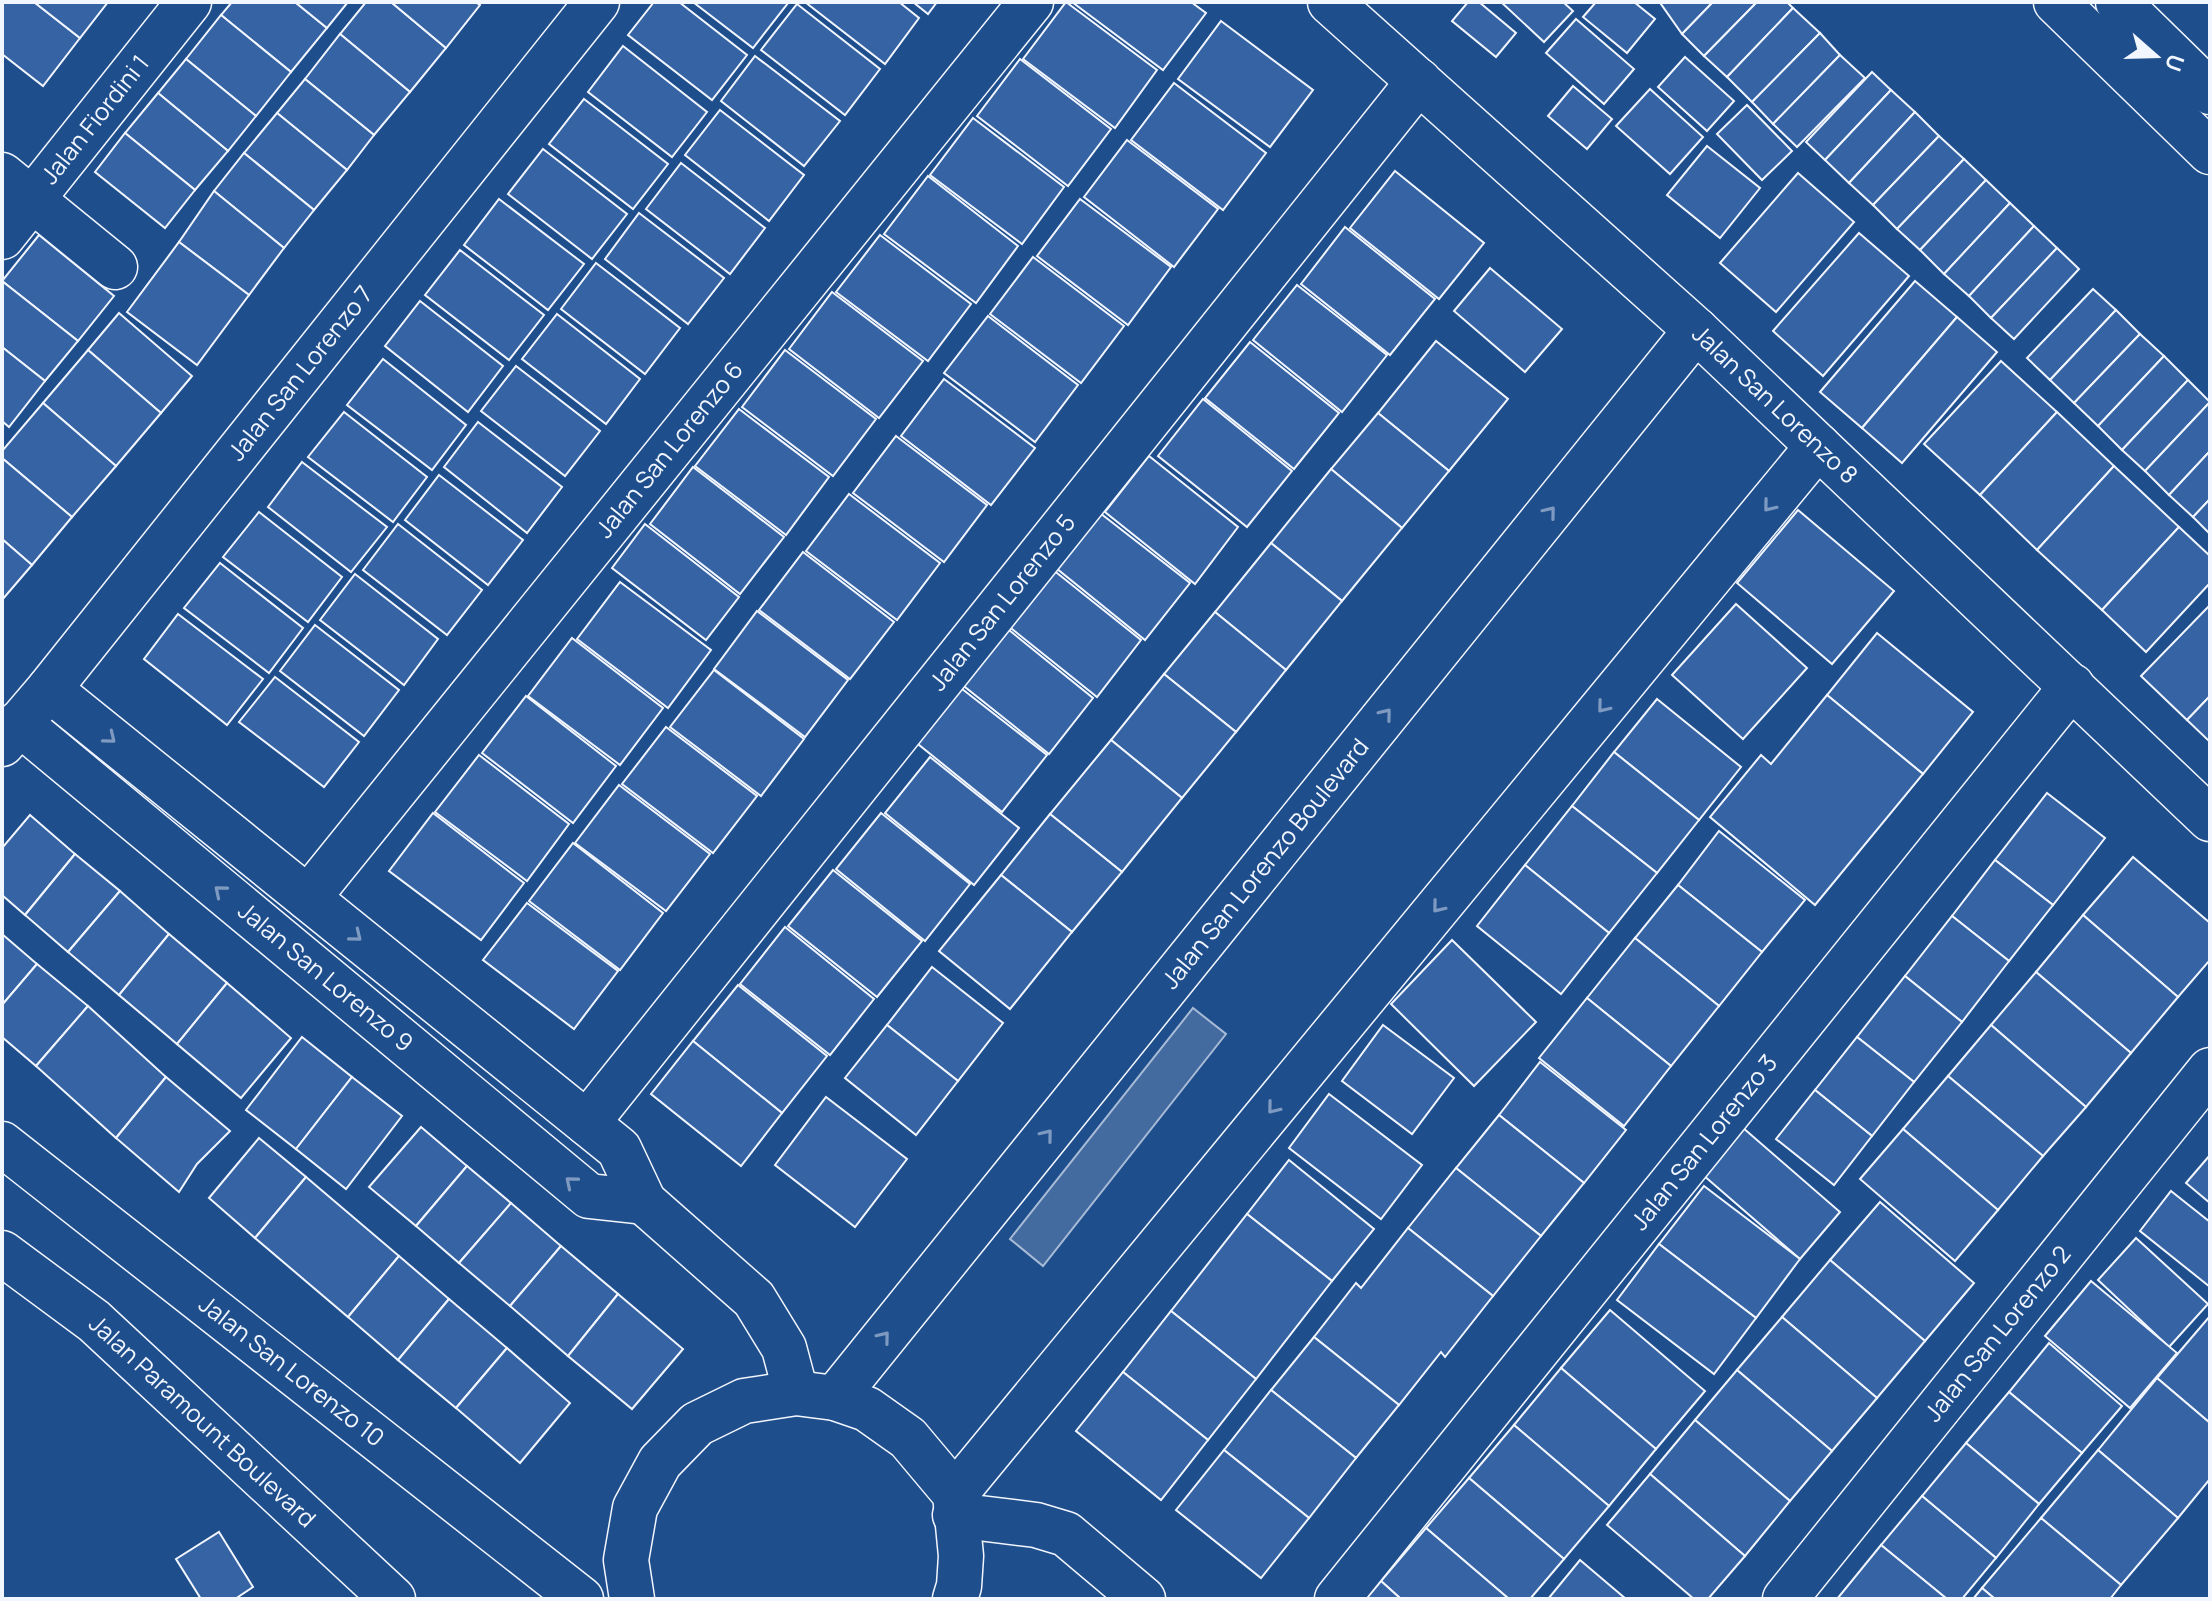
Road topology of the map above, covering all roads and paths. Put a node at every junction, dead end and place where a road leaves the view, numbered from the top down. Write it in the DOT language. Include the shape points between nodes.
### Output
graph roads {
  1 [pos="189,2"];
  2 [pos="597,2"];
  3 [pos="1031,2"];
  4 [pos="1330,2"];
  5 [pos="2056,2"];
  6 [pos="2118,2"];
  7 [pos="2205,76"];
  8 [pos="1419,81"];
  9 [pos="2210,152"];
  10 [pos="17,187"];
  11 [pos="2,237"];
  12 [pos="115,267"];
  13 [pos="1696,330"];
  14 [pos="1818,446"];
  15 [pos="2072,686"];
  16 [pos="49,689"];
  17 [pos="10,734"];
  18 [pos="2210,819"];
  19 [pos="308,898"];
  20 [pos="462,1022"];
  21 [pos="426,1062"];
  22 [pos="2210,1070"];
  23 [pos="587,1123"];
  24 [pos="2,1144"];
  25 [pos="644,1202"];
  26 [pos="2,1253"];
  27 [pos="798,1396"];
  28 [pos="957,1522"];
  29 [pos="624,1593"];
  30 [pos="393,1599"];
  31 [pos="581,1599"];
  32 [pos="955,1599"];
  33 [pos="1143,1599"];
  34 [pos="1337,1599"];
  35 [pos="1785,1599"];
  1 -- 10 [label="street, Jalan Fiordini 1"];
  2 -- 16 [label="street, Jalan San Lorenzo 7"];
  3 -- 19 [label="street, Jalan San Lorenzo 6"];
  4 -- 8 [label="street, Jalan San Lorenzo 8"];
  5 -- 9 [label="street"];
  6 -- 7 [label="street"];
  8 -- 13 [label="street, Jalan San Lorenzo 8"];
  8 -- 23 [label="street, Jalan San Lorenzo 5"];
  10 -- 11 [label="street, Jalan Fiordini 1"];
  10 -- 12 [label="street"];
  13 -- 14 [label="street, Jalan San Lorenzo 8"];
  27 -- 13 [label="street, Jalan San Lorenzo Boulevard, one-way"];
  14 -- 15 [label="street, Jalan San Lorenzo 8"];
  14 -- 28 [label="street, one-way"];
  15 -- 18 [label="street, Jalan San Lorenzo 8"];
  15 -- 34 [label="street, Jalan San Lorenzo 3"];
  16 -- 17 [label="street, Jalan San Lorenzo 7"];
  16 -- 19 [label="street, Jalan San Lorenzo 9, one-way"];
  21 -- 17 [label="street, Jalan San Lorenzo 9, one-way"];
  19 -- 20 [label="street, Jalan San Lorenzo 9, one-way"];
  20 -- 21 [label="street"];
  20 -- 23 [label="street, Jalan San Lorenzo 9"];
  25 -- 21 [label="street, Jalan San Lorenzo 9, one-way" via="589,1196"];
  22 -- 35 [label="street, Jalan San Lorenzo 2"];
  23 -- 25 [label="street, Jalan San Lorenzo 9" via="619,1149"];
  24 -- 31 [label="street, Jalan San Lorenzo 10"];
  25 -- 27 [label="street, Jalan San Lorenzo 9" via="754,1299 784,1348"];
  26 -- 30 [label="street, Jalan Paramount Boulevard" via="94,1321"];
  27 -- 28 [label="street" via="867,1409 908,1438"];
  27 -- 29 [label="street" via="744,1401 697,1424 660,1462 635,1508"];
  28 -- 32 [label="street"];
  28 -- 33 [label="street" via="1036,1525 1066,1534"];
}
